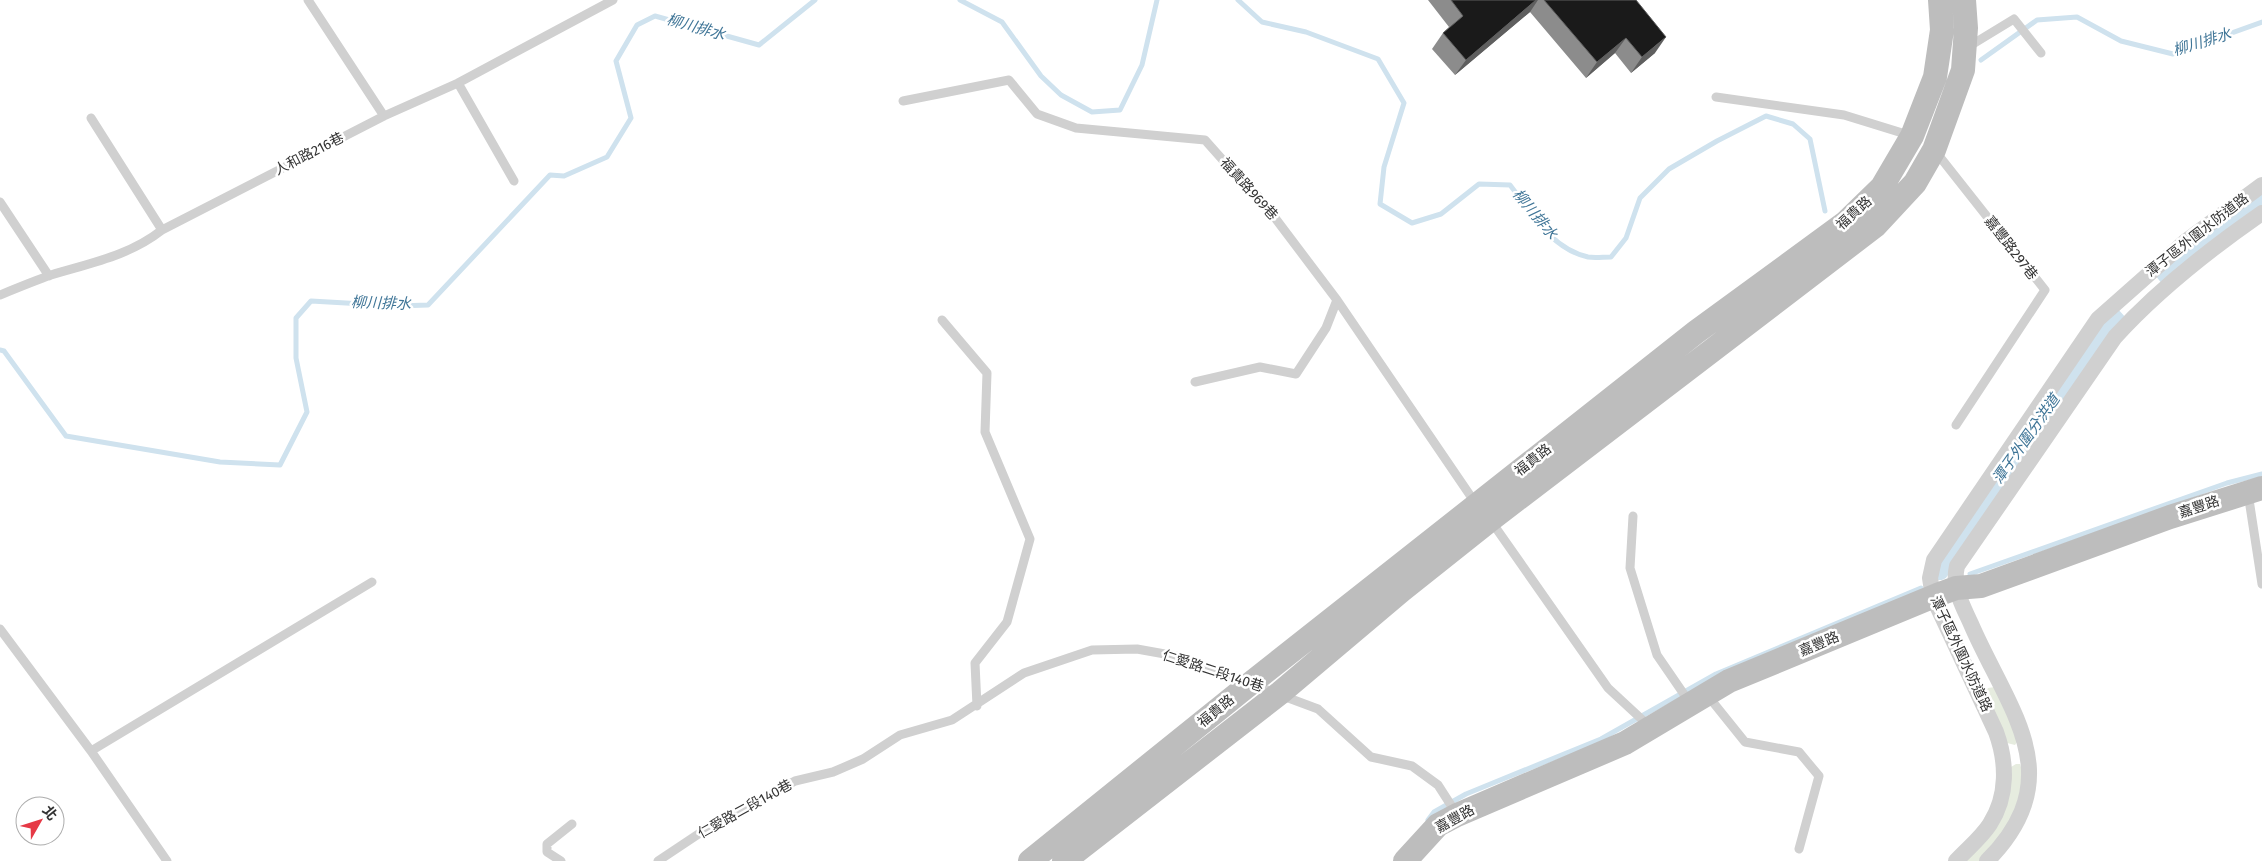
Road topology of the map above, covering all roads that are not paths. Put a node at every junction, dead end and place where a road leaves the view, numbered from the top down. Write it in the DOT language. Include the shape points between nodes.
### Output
graph roads {
  1 [pos="308,0"];
  2 [pos="613,0"];
  3 [pos="1940,0"];
  4 [pos="1964,0"];
  5 [pos="1966,48"];
  6 [pos="2041,53"];
  7 [pos="458,83"];
  8 [pos="1716,97"];
  9 [pos="903,101"];
  10 [pos="384,116"];
  11 [pos="91,118"];
  12 [pos="1912,136"];
  13 [pos="1934,150"];
  14 [pos="514,181"];
  15 [pos="2262,185"];
  16 [pos="0,202"];
  17 [pos="2262,213"];
  18 [pos="162,230"];
  19 [pos="49,276"];
  20 [pos="2134,287"];
  21 [pos="0,295"];
  22 [pos="1337,300"];
  23 [pos="2148,305"];
  24 [pos="942,320"];
  25 [pos="1195,382"];
  26 [pos="1956,425"];
  27 [pos="2255,490"];
  28 [pos="1484,512"];
  29 [pos="1633,516"];
  30 [pos="372,582"];
  31 [pos="2262,584"];
  32 [pos="1956,588"];
  33 [pos="1933,597"];
  34 [pos="0,628"];
  35 [pos="1251,683"];
  36 [pos="1280,694"];
  37 [pos="1698,699"];
  38 [pos="977,706"];
  39 [pos="1650,727"];
  40 [pos="91,751"];
  41 [pos="2028,751"];
  42 [pos="2003,756"];
  43 [pos="1457,814"];
  44 [pos="572,824"];
  45 [pos="1799,849"];
  46 [pos="167,861"];
  47 [pos="561,861"];
  48 [pos="659,861"];
  49 [pos="1030,861"];
  50 [pos="1064,861"];
  51 [pos="1406,861"];
  52 [pos="1956,861"];
  53 [pos="1987,861"];
  1 -- 10 [label="lane"];
  2 -- 7 [label="lane, 人和路216巷"];
  3 -- 12 [label="street, 福貴路" via="1942,30 1935,77"];
  4 -- 5 [label="street, 福貴路"];
  5 -- 6 [label="lane" via="2014,20"];
  5 -- 13 [label="street, 福貴路" via="1964,70"];
  7 -- 10 [label="lane, 人和路216巷"];
  7 -- 14 [label="lane"];
  8 -- 12 [label="lane" via="1844,115"];
  9 -- 22 [label="lane, 福貴路969巷" via="1009,80 1037,114 1076,128 1205,140 1260,198"];
  10 -- 18 [label="lane, 人和路216巷"];
  11 -- 18 [label="lane"];
  12 -- 28 [label="street, 福貴路" via="1882,187 1845,223 1696,332"];
  13 -- 26 [label="lane, 嘉豐路297巷" via="2044,290"];
  13 -- 28 [label="street, 福貴路" via="1914,183 1875,226"];
  15 -- 20 [label="street, 潭子區外圍水防道路" via="2192,236"];
  16 -- 19 [label="lane"];
  17 -- 23 [label="street, 潭子區外圍水防道路"];
  18 -- 19 [label="lane, 人和路216巷" via="148,241 114,257"];
  19 -- 21 [label="lane, 人和路216巷"];
  20 -- 23 [label="street, 潭子區外圍水防道路"];
  20 -- 33 [label="street, 潭子區外圍水防道路" via="2094,325 1939,550 1931,573"];
  22 -- 25 [label="lane" via="1326,328 1296,374 1260,367"];
  22 -- 28 [label="lane, 福貴路969巷"];
  23 -- 32 [label="street, 潭子區外圍水防道路" via="2120,331 2102,354 1968,549 1957,566"];
  24 -- 38 [label="lane" via="987,373 985,432 1030,540 1007,622 975,663"];
  27 -- 31 [label="lane"];
  27 -- 32 [label="street, 嘉豐路" via="2170,517 1981,586"];
  28 -- 35 [label="street, 福貴路"];
  28 -- 36 [label="street, 福貴路" via="1402,590"];
  28 -- 39 [label="lane, 福貴路969巷" via="1608,688"];
  29 -- 37 [label="lane" via="1630,568 1657,655"];
  30 -- 40 [label="lane"];
  32 -- 33 [label="street, 嘉豐路"];
  32 -- 41 [label="street, 潭子區外圍水防道路" via="1986,658 2018,720"];
  33 -- 37 [label="street, 嘉豐路" via="1729,681"];
  33 -- 42 [label="street, 潭子區外圍水防道路" via="1996,732"];
  34 -- 40 [label="lane"];
  35 -- 36 [label="lane, 仁愛路二段140巷"];
  35 -- 38 [label="lane, 仁愛路二段140巷" via="1176,656 1137,649 1092,650 1024,673"];
  35 -- 49 [label="street, 福貴路"];
  36 -- 43 [label="lane, 仁愛路二段140巷" via="1318,708 1371,757 1412,766 1438,785"];
  36 -- 50 [label="street, 福貴路"];
  37 -- 39 [label="street, 嘉豐路"];
  37 -- 45 [label="lane" via="1745,742 1799,752 1819,776"];
  38 -- 48 [label="lane, 仁愛路二段140巷" via="952,720 900,736 863,759 795,781 709,827"];
  39 -- 43 [label="street, 嘉豐路" via="1625,743"];
  40 -- 46 [label="lane"];
  41 -- 42 [label="street"];
  41 -- 53 [label="street, 潭子區外圍水防道路" via="2027,794 2020,819 2014,831"];
  42 -- 52 [label="street, 潭子區外圍水防道路" via="2004,784 1995,814 1989,826"];
  43 -- 51 [label="street, 嘉豐路" via="1438,825"];
  44 -- 47 [label="lane" via="547,844 547,852"];
}
